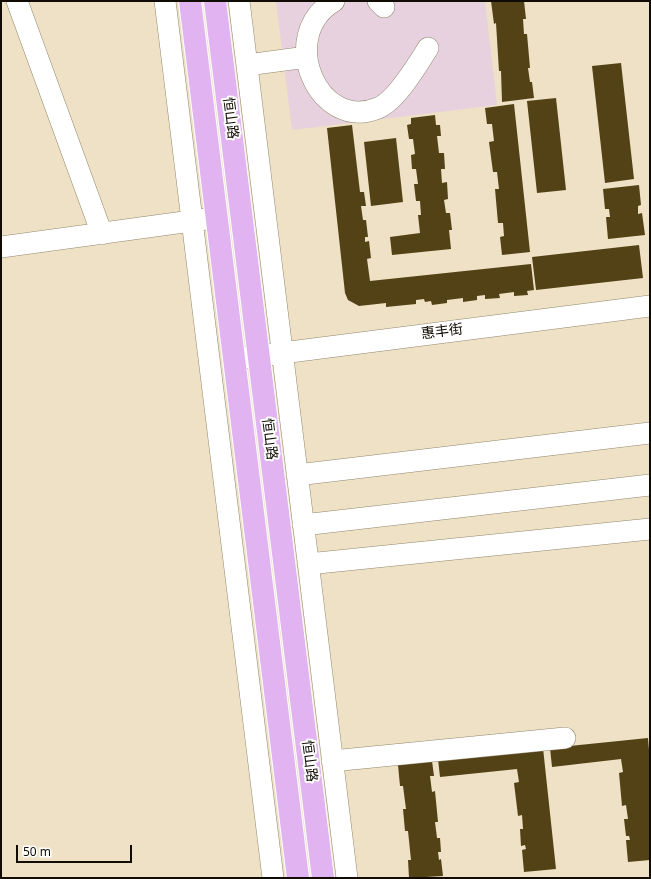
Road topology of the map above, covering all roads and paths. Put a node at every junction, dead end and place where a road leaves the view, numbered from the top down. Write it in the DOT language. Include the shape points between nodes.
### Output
graph roads {
  1 [pos="17,1"];
  2 [pos="165,1"];
  3 [pos="190,1"];
  4 [pos="215,1"];
  5 [pos="239,1"];
  6 [pos="334,1"];
  7 [pos="428,48"];
  8 [pos="307,57"];
  9 [pos="247,65"];
  10 [pos="217,218"];
  11 [pos="192,221"];
  12 [pos="102,234"];
  13 [pos="1,247"];
  14 [pos="650,306"];
  15 [pos="282,353"];
  16 [pos="259,356"];
  17 [pos="235,359"];
  18 [pos="650,433"];
  19 [pos="297,475"];
  20 [pos="650,486"];
  21 [pos="303,525"];
  22 [pos="650,529"];
  23 [pos="308,564"];
  24 [pos="565,738"];
  25 [pos="332,761"];
  26 [pos="273,878"];
  27 [pos="298,878"];
  28 [pos="323,878"];
  29 [pos="346,878"];
  1 -- 12 [label="street"];
  2 -- 11 [label="street"];
  3 -- 10 [label="main road, 恒山路"];
  4 -- 16 [label="main road, 恒山路"];
  5 -- 9 [label="street"];
  6 -- 8 [label="street" via="316,18 308,35"];
  7 -- 8 [label="street" via="408,79 388,101 379,108 361,112 344,108 329,100 316,86 308,70"];
  8 -- 9 [label="street"];
  9 -- 15 [label="street"];
  10 -- 11 [label="street"];
  10 -- 17 [label="main road, 恒山路"];
  11 -- 12 [label="street"];
  11 -- 26 [label="street"];
  12 -- 13 [label="street"];
  14 -- 15 [label="street, 惠丰街"];
  15 -- 16 [label="street, 惠丰街"];
  15 -- 19 [label="street"];
  16 -- 17 [label="street, 惠丰街"];
  16 -- 28 [label="main road, 恒山路"];
  17 -- 27 [label="main road, 恒山路"];
  18 -- 19 [label="street"];
  19 -- 21 [label="street"];
  20 -- 21 [label="street"];
  21 -- 23 [label="street"];
  22 -- 23 [label="street"];
  23 -- 25 [label="street"];
  24 -- 25 [label="street"];
  25 -- 29 [label="street"];
}
